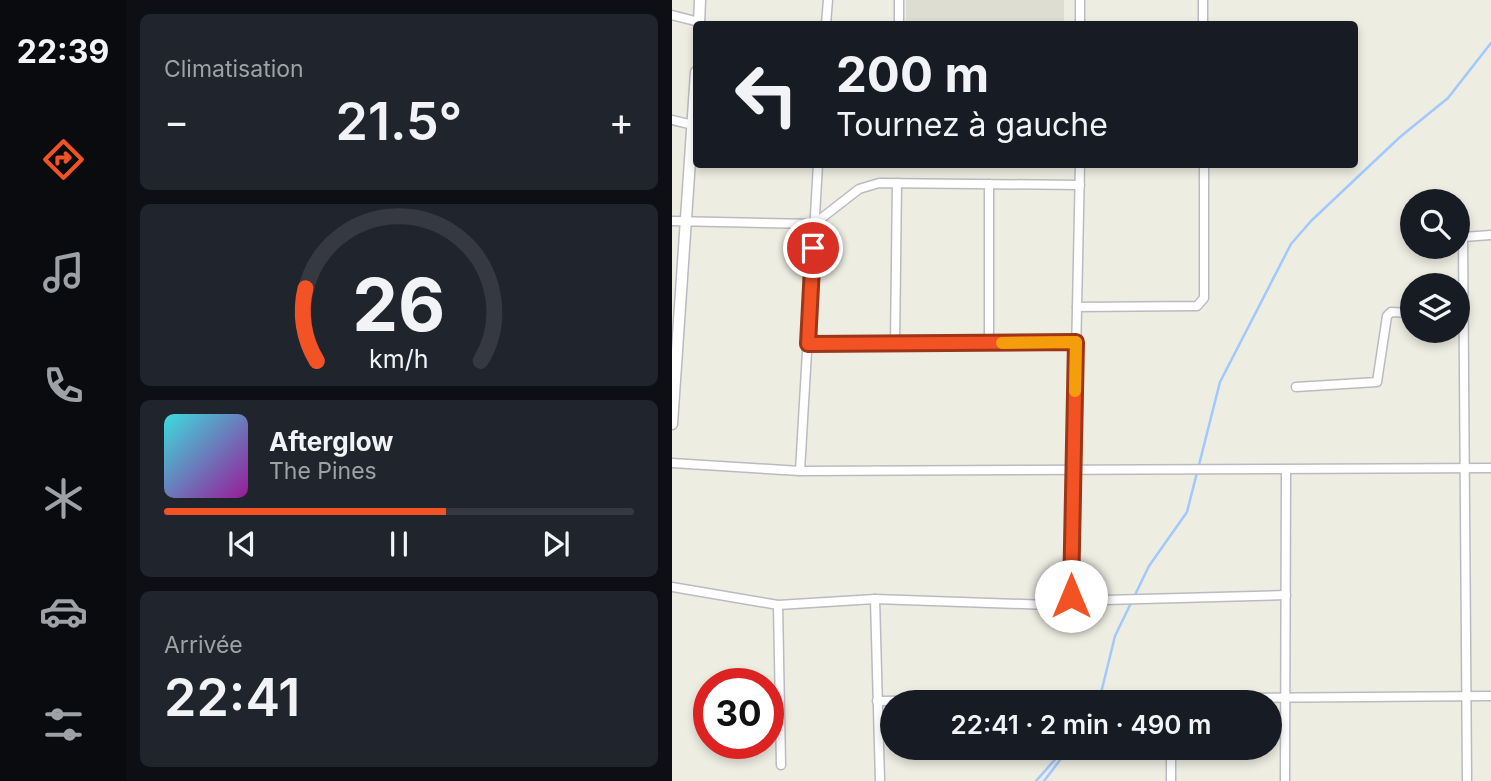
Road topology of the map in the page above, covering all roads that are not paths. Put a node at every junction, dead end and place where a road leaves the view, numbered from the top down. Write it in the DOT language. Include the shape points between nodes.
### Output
graph roads {
  1 [pos="701,0"];
  2 [pos="828,0"];
  3 [pos="899,0"];
  4 [pos="1080,0"];
  5 [pos="1203,0"];
  6 [pos="672,15"];
  7 [pos="693,21"];
  8 [pos="699,21"];
  9 [pos="826,21"];
  10 [pos="899,21"];
  11 [pos="1080,21"];
  12 [pos="1203,21"];
  13 [pos="672,120"];
  14 [pos="693,125"];
  15 [pos="693,139"];
  16 [pos="818,168"];
  17 [pos="1080,168"];
  18 [pos="1204,168"];
  19 [pos="898,183"];
  20 [pos="989,184"];
  21 [pos="1080,185"];
  22 [pos="672,221"];
  23 [pos="687,223"];
  24 [pos="814,224"];
  25 [pos="1491,235"];
  26 [pos="1462,273"];
  27 [pos="1077,307"];
  28 [pos="1400,312"];
  29 [pos="1076,342"];
  30 [pos="989,343"];
  31 [pos="1460,343"];
  32 [pos="808,344"];
  33 [pos="895,344"];
  34 [pos="1296,387"];
  35 [pos="672,424"];
  36 [pos="672,463"];
  37 [pos="1072,468"];
  38 [pos="1491,468"];
  39 [pos="1463,470"];
  40 [pos="800,471"];
  41 [pos="1286,471"];
  42 [pos="672,587"];
  43 [pos="1286,595"];
  44 [pos="875,600"];
  45 [pos="1068,601"];
  46 [pos="778,605"];
  47 [pos="1466,696"];
  48 [pos="1491,696"];
  49 [pos="1282,700"];
  50 [pos="1285,700"];
  51 [pos="877,701"];
  52 [pos="1171,760"];
  53 [pos="781,765"];
  54 [pos="880,781"];
  55 [pos="1171,781"];
  56 [pos="1285,781"];
  57 [pos="1467,781"];
  1 -- 8 [label="street"];
  2 -- 9 [label="street"];
  3 -- 10 [label="street"];
  4 -- 11 [label="street"];
  5 -- 12 [label="street"];
  6 -- 7 [label="street"];
  13 -- 14 [label="street"];
  15 -- 23 [label="street"];
  16 -- 24 [label="street"];
  17 -- 21 [label="street"];
  18 -- 27 [label="street" via="1204,298 1200,303"];
  19 -- 20 [label="street"];
  19 -- 24 [label="street" via="859,189"];
  19 -- 33 [label="street"];
  20 -- 21 [label="street"];
  20 -- 30 [label="street"];
  21 -- 27 [label="street"];
  22 -- 23 [label="street"];
  23 -- 24 [label="street"];
  23 -- 35 [label="street"];
  24 -- 32 [label="street"];
  25 -- 26 [label="street" via="1464,237"];
  27 -- 29 [label="street"];
  28 -- 34 [label="street" via="1387,316 1377,382"];
  29 -- 30 [label="street"];
  29 -- 37 [label="street"];
  30 -- 33 [label="street"];
  31 -- 39 [label="street"];
  32 -- 33 [label="street"];
  32 -- 40 [label="street"];
  36 -- 40 [label="street"];
  37 -- 40 [label="street"];
  37 -- 41 [label="street"];
  37 -- 45 [label="street"];
  38 -- 39 [label="street"];
  39 -- 41 [label="street"];
  39 -- 47 [label="street"];
  41 -- 43 [label="street"];
  42 -- 46 [label="street"];
  43 -- 45 [label="street"];
  43 -- 50 [label="street"];
  44 -- 45 [label="street" via="1050,605"];
  44 -- 46 [label="street"];
  44 -- 51 [label="street"];
  46 -- 53 [label="street"];
  47 -- 48 [label="street"];
  47 -- 50 [label="street"];
  47 -- 57 [label="street"];
  49 -- 50 [label="street"];
  50 -- 56 [label="street"];
  51 -- 54 [label="street"];
  52 -- 55 [label="street"];
}
